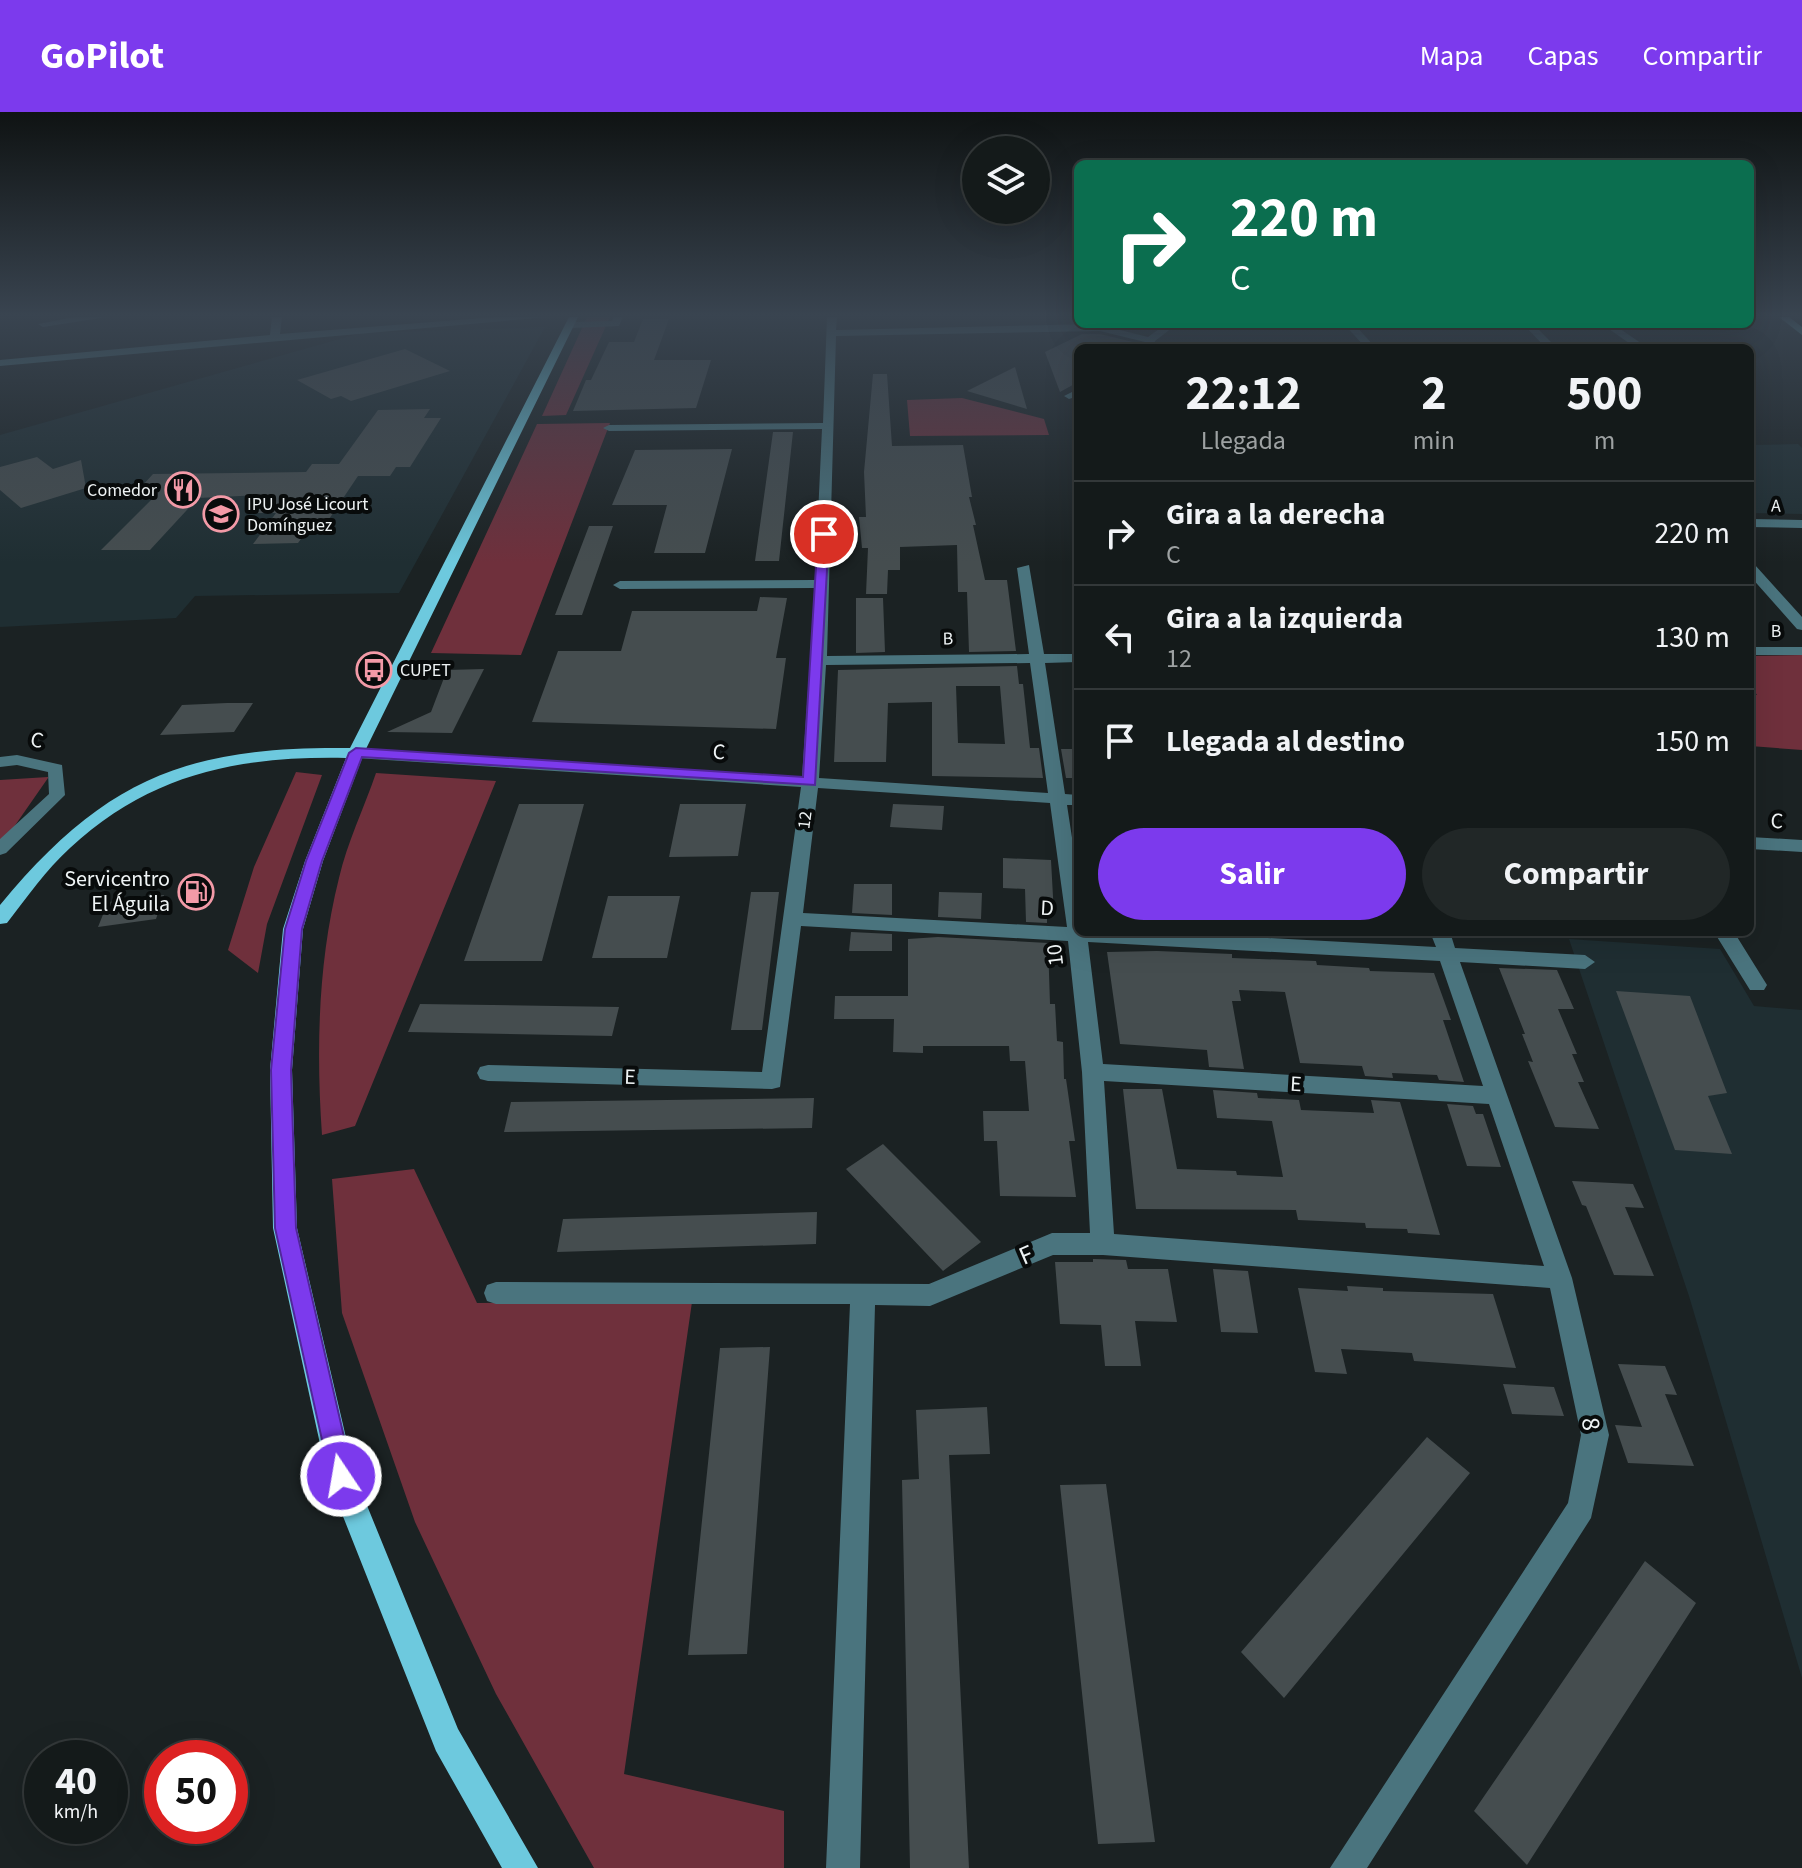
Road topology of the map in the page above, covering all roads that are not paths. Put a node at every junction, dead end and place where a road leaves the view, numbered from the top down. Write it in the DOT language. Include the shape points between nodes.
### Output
graph roads {
  1 [pos="534,399"];
  2 [pos="829,399"];
  3 [pos="828,426"];
  4 [pos="609,428"];
  5 [pos="1754,523"];
  6 [pos="1802,524"];
  7 [pos="1024,568"];
  8 [pos="1754,572"];
  9 [pos="821,584"];
  10 [pos="620,585"];
  11 [pos="1802,626"];
  12 [pos="1754,651"];
  13 [pos="1802,651"];
  14 [pos="1037,658"];
  15 [pos="1074,658"];
  16 [pos="819,661"];
  17 [pos="356,753"];
  18 [pos="0,762"];
  19 [pos="810,782"];
  20 [pos="1068,799"];
  21 [pos="1754,843"];
  22 [pos="1802,846"];
  23 [pos="0,849"];
  24 [pos="1074,888"];
  25 [pos="0,918"];
  26 [pos="794,919"];
  27 [pos="1074,933"];
  28 [pos="1077,936"];
  29 [pos="1187,936"];
  30 [pos="1726,936"];
  31 [pos="1444,943"];
  32 [pos="1585,962"];
  33 [pos="1757,985"];
  34 [pos="1093,1072"];
  35 [pos="488,1073"];
  36 [pos="772,1081"];
  37 [pos="1499,1096"];
  38 [pos="1103,1244"];
  39 [pos="1560,1278"];
  40 [pos="496,1293"];
  41 [pos="863,1293"];
  42 [pos="1359,1863"];
  43 [pos="521,1868"];
  44 [pos="843,1868"];
  1 -- 17 [label="main road"];
  2 -- 3 [label="street, 12"];
  3 -- 4 [label="street"];
  3 -- 9 [label="street, 12"];
  5 -- 6 [label="street, A"];
  7 -- 14 [label="street, 10"];
  8 -- 11 [label="street"];
  9 -- 10 [label="street"];
  9 -- 16 [label="street, 12"];
  12 -- 13 [label="street, B"];
  14 -- 15 [label="street, B"];
  14 -- 16 [label="street, B"];
  14 -- 20 [label="street, 10"];
  16 -- 19 [label="street, 12"];
  17 -- 19 [label="street, C"];
  17 -- 25 [label="main road" via="237,756 189,768 141,790 64,844"];
  17 -- 43 [label="main road" via="293,929 281,1070 285,1228 341,1476 447,1740"];
  18 -- 23 [label="street, C" via="17,760 56,769 57,795"];
  19 -- 20 [label="street, C"];
  19 -- 26 [label="street, 12"];
  20 -- 24 [label="street, 10"];
  21 -- 22 [label="street, C"];
  26 -- 27 [label="street, D"];
  26 -- 36 [label="street, 12"];
  28 -- 34 [label="street, 10"];
  29 -- 31 [label="street, D"];
  30 -- 33 [label="street"];
  31 -- 32 [label="street, D"];
  31 -- 37 [label="street, 8"];
  34 -- 37 [label="street, E"];
  34 -- 38 [label="street, 10"];
  35 -- 36 [label="street, E"];
  37 -- 39 [label="street, 8"];
  38 -- 39 [label="street, F"];
  38 -- 41 [label="street, F" via="1052,1244 930,1295"];
  39 -- 42 [label="street, 8" via="1595,1435 1581,1508"];
  40 -- 41 [label="street, F"];
  41 -- 44 [label="street"];
}
